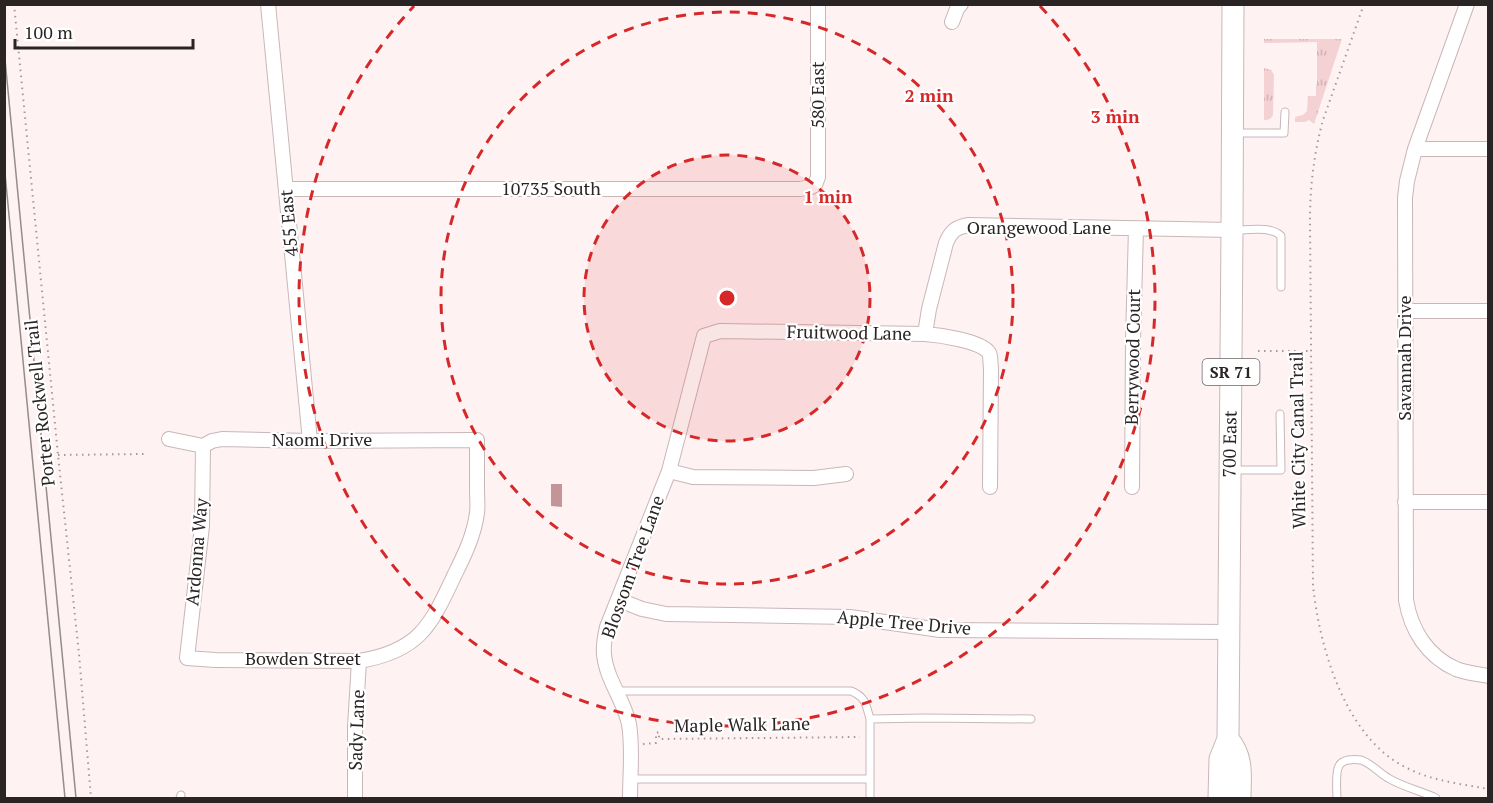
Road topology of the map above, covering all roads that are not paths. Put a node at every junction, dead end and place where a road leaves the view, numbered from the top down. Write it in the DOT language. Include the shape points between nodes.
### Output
graph roads {
  1 [pos="268,4"];
  2 [pos="818,4"];
  3 [pos="961,4"];
  4 [pos="1233,4"];
  5 [pos="1467,4"];
  6 [pos="952,22"];
  7 [pos="1285,112"];
  8 [pos="1232,133"];
  9 [pos="1415,148"];
  10 [pos="1488,149"];
  11 [pos="815,185"];
  12 [pos="286,189"];
  13 [pos="1136,228"];
  14 [pos="1232,230"];
  15 [pos="1281,287"];
  16 [pos="1406,311"];
  17 [pos="1488,311"];
  18 [pos="925,334"];
  19 [pos="704,336"];
  20 [pos="1280,414"];
  21 [pos="169,440"];
  22 [pos="477,440"];
  23 [pos="310,441"];
  24 [pos="202,446"];
  25 [pos="1230,470"];
  26 [pos="669,471"];
  27 [pos="846,474"];
  28 [pos="990,487"];
  29 [pos="1132,487"];
  30 [pos="1405,502"];
  31 [pos="1488,502"];
  32 [pos="619,600"];
  33 [pos="1229,632"];
  34 [pos="187,658"];
  35 [pos="359,661"];
  36 [pos="1488,676"];
  37 [pos="617,691"];
  38 [pos="870,719"];
  39 [pos="1031,719"];
  40 [pos="1228,740"];
  41 [pos="630,779"];
  42 [pos="870,779"];
  43 [pos="355,798"];
  44 [pos="630,798"];
  45 [pos="870,798"];
  46 [pos="1219,798"];
  47 [pos="1240,798"];
  48 [pos="1337,798"];
  49 [pos="1436,798"];
  1 -- 12 [label="street, 455 East"];
  2 -- 11 [label="street, 580 East" via="819,172"];
  3 -- 6 [label="street"];
  4 -- 8 [label="main road, 700 East / SR 71"];
  5 -- 9 [label="street, Savannah Drive"];
  7 -- 8 [label="lane" via="1284,133"];
  8 -- 14 [label="main road, 700 East / SR 71"];
  9 -- 10 [label="street"];
  9 -- 16 [label="street, Savannah Drive" via="1406,198"];
  11 -- 12 [label="street, 10735 South" via="800,189"];
  12 -- 23 [label="street, 455 East"];
  13 -- 14 [label="street, Orangewood Lane"];
  13 -- 18 [label="street, Orangewood Lane" via="969,225 954,230 946,243"];
  13 -- 29 [label="street, Berrywood Court"];
  14 -- 15 [label="lane" via="1268,230 1281,236"];
  14 -- 25 [label="main road, 700 East / SR 71"];
  16 -- 17 [label="street"];
  16 -- 30 [label="street, Savannah Drive"];
  18 -- 19 [label="street, Fruitwood Lane" via="720,332"];
  18 -- 28 [label="street, Fruitwood Lane" via="977,345 990,354"];
  19 -- 26 [label="street, Blossom Tree Lane"];
  20 -- 25 [label="lane" via="1281,470"];
  21 -- 24 [label="street, Naomi Drive"];
  22 -- 23 [label="street, Naomi Drive"];
  22 -- 35 [label="street, Bowden Street" via="477,513 471,540 437,612 408,645"];
  23 -- 24 [label="street, Naomi Drive" via="222,440"];
  24 -- 34 [label="street, Ardonna Way" via="202,526"];
  25 -- 33 [label="main road, 700 East / SR 71"];
  26 -- 27 [label="street" via="693,477 814,478"];
  26 -- 32 [label="street, Blossom Tree Lane"];
  30 -- 31 [label="street"];
  30 -- 36 [label="street, Savannah Drive" via="1406,600 1415,630 1422,643 1443,661 1456,669"];
  32 -- 33 [label="street, Apple Tree Drive" via="666,614 850,617 940,630"];
  32 -- 37 [label="street, Blossom Tree Lane" via="604,640 607,669"];
  33 -- 40 [label="main road, 700 East / SR 71"];
  34 -- 35 [label="street, Bowden Street"];
  35 -- 43 [label="street, Sady Lane"];
  37 -- 38 [label="lane" via="851,692 866,703"];
  37 -- 41 [label="street, Blossom Tree Lane" via="629,726"];
  38 -- 39 [label="lane"];
  38 -- 42 [label="lane"];
  40 -- 46 [label="main road, 700 East / SR 71" via="1220,759"];
  40 -- 47 [label="main road, 700 East / SR 71" via="1239,759"];
  41 -- 42 [label="lane"];
  41 -- 44 [label="street, Blossom Tree Lane"];
  42 -- 45 [label="lane"];
  48 -- 49 [label="lane" via="1339,765 1358,760 1398,783"];
}
